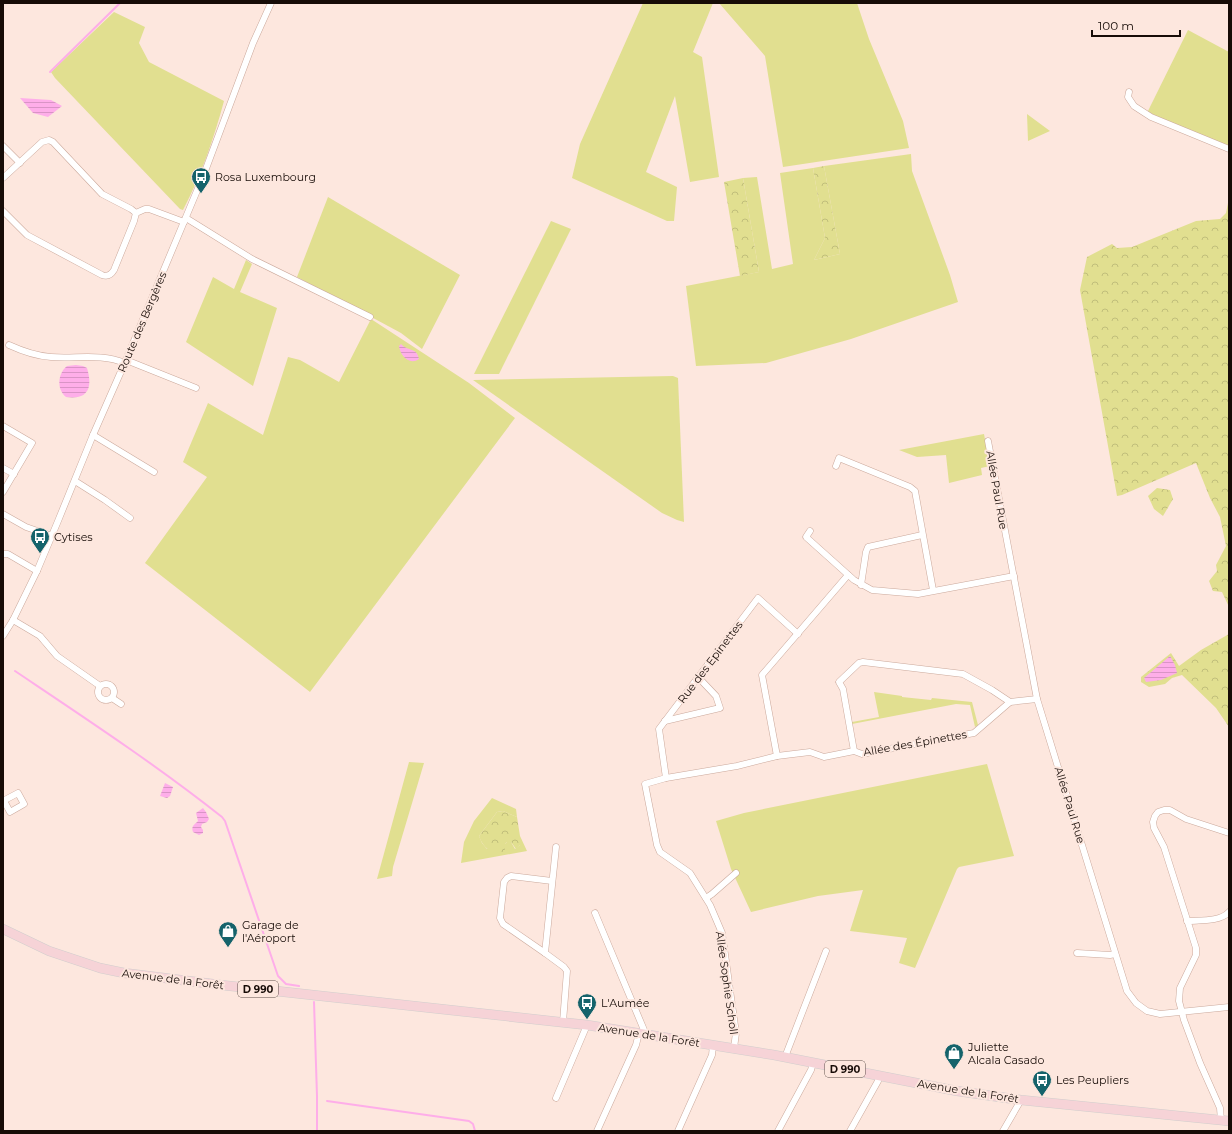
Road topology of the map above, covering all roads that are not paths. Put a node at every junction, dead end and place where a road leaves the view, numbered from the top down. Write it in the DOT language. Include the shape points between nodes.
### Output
graph roads {
  1 [pos="271,3"];
  2 [pos="1129,92"];
  3 [pos="3,146"];
  4 [pos="1229,149"];
  5 [pos="20,163"];
  6 [pos="3,178"];
  7 [pos="3,211"];
  8 [pos="136,213"];
  9 [pos="185,220"];
  10 [pos="370,317"];
  11 [pos="9,345"];
  12 [pos="126,362"];
  13 [pos="196,388"];
  14 [pos="3,426"];
  15 [pos="93,435"];
  16 [pos="988,441"];
  17 [pos="836,466"];
  18 [pos="3,468"];
  19 [pos="154,472"];
  20 [pos="14,474"];
  21 [pos="75,481"];
  22 [pos="3,492"];
  23 [pos="3,514"];
  24 [pos="130,518"];
  25 [pos="810,531"];
  26 [pos="922,535"];
  27 [pos="52,536"];
  28 [pos="3,554"];
  29 [pos="37,571"];
  30 [pos="848,575"];
  31 [pos="1014,576"];
  32 [pos="862,585"];
  33 [pos="933,590"];
  34 [pos="13,620"];
  35 [pos="798,634"];
  36 [pos="3,636"];
  37 [pos="698,677"];
  38 [pos="100,686"];
  39 [pos="112,698"];
  40 [pos="1037,699"];
  41 [pos="1010,702"];
  42 [pos="121,704"];
  43 [pos="665,721"];
  44 [pos="854,751"];
  45 [pos="777,756"];
  46 [pos="666,778"];
  47 [pos="1229,833"];
  48 [pos="556,847"];
  49 [pos="736,873"];
  50 [pos="552,881"];
  51 [pos="706,898"];
  52 [pos="1229,912"];
  53 [pos="596,913"];
  54 [pos="1187,921"];
  55 [pos="3,929"];
  56 [pos="826,951"];
  57 [pos="545,953"];
  58 [pos="1077,953"];
  59 [pos="1116,954"];
  60 [pos="1229,1007"];
  61 [pos="1181,1012"];
  62 [pos="562,1022"];
  63 [pos="587,1025"];
  64 [pos="641,1034"];
  65 [pos="713,1045"];
  66 [pos="734,1048"];
  67 [pos="785,1057"];
  68 [pos="813,1063"];
  69 [pos="879,1076"];
  70 [pos="556,1098"];
  71 [pos="1021,1100"];
  72 [pos="1225,1121"];
  73 [pos="597,1131"];
  74 [pos="678,1131"];
  75 [pos="778,1131"];
  76 [pos="850,1131"];
  77 [pos="1003,1131"];
  1 -- 9 [label="street, Route des Bergères"];
  2 -- 4 [label="street" via="1131,103 1143,113"];
  3 -- 5 [label="street"];
  5 -- 6 [label="street"];
  5 -- 8 [label="street" via="42,142 51,140 98,191"];
  7 -- 8 [label="street" via="27,235 104,276 114,270"];
  8 -- 9 [label="street" via="149,209"];
  9 -- 10 [label="street" via="252,259"];
  9 -- 12 [label="street, Route des Bergères"];
  11 -- 12 [label="street" via="46,356 104,358"];
  12 -- 13 [label="street"];
  12 -- 15 [label="street, Route des Bergères"];
  14 -- 20 [label="street" via="32,443"];
  15 -- 19 [label="street"];
  15 -- 21 [label="street, Route des Bergères"];
  16 -- 31 [label="street, Allée Paul Rue"];
  17 -- 26 [label="street" via="839,458 915,491"];
  18 -- 20 [label="street"];
  20 -- 22 [label="street"];
  21 -- 24 [label="street"];
  21 -- 27 [label="street, Route des Bergères"];
  23 -- 27 [label="street" via="26,527"];
  25 -- 30 [label="street" via="806,537"];
  26 -- 32 [label="street" via="868,547"];
  26 -- 33 [label="street"];
  27 -- 29 [label="street, Route des Bergères"];
  28 -- 29 [label="street" via="8,554"];
  29 -- 34 [label="street, Route des Bergères"];
  30 -- 32 [label="street"];
  30 -- 35 [label="street"];
  31 -- 33 [label="street"];
  31 -- 40 [label="street, Allée Paul Rue"];
  32 -- 33 [label="street" via="872,590 918,594"];
  34 -- 36 [label="street, Route des Bergères"];
  34 -- 38 [label="street" via="40,636 58,656"];
  35 -- 37 [label="street, Rue des Epinettes" via="758,598"];
  35 -- 45 [label="street" via="762,675"];
  37 -- 43 [label="street, Rue des Epinettes"];
  37 -- 43 [label="street" via="716,696 720,708"];
  38 -- 39 [label="street" via="112,686"];
  38 -- 39 [label="street" via="98,693 101,699"];
  39 -- 42 [label="street"];
  40 -- 41 [label="street"];
  40 -- 59 [label="street, Allée Paul Rue"];
  41 -- 44 [label="street, Allée des Épinettes" via="974,733 862,754"];
  41 -- 44 [label="street" via="963,674 859,663 839,682 843,689"];
  43 -- 46 [label="street, Rue des Epinettes" via="659,729"];
  44 -- 45 [label="street, Allée des Épinettes" via="824,757 810,752"];
  45 -- 46 [label="street, Allée des Épinettes" via="737,766"];
  46 -- 51 [label="street, Allée Sophie Scholl" via="645,784 656,845 660,852 690,873"];
  47 -- 54 [label="street" via="1186,819 1170,810 1158,812 1155,816 1154,828 1164,847"];
  48 -- 50 [label="street"];
  49 -- 51 [label="street"];
  50 -- 57 [label="street"];
  50 -- 57 [label="street" via="511,876 507,878 504,882 500,918 503,924"];
  51 -- 66 [label="street, Allée Sophie Scholl" via="722,933 736,1033"];
  52 -- 54 [label="street" via="1219,918"];
  53 -- 64 [label="street" via="644,1030"];
  54 -- 61 [label="street" via="1196,955 1180,988"];
  55 -- 62 [label="main road, Avenue de la Forêt / D 990" via="49,951 124,973 221,986"];
  56 -- 67 [label="street"];
  57 -- 62 [label="street" via="567,971"];
  58 -- 59 [label="street"];
  59 -- 61 [label="street, Allée Paul Rue" via="1127,991 1136,1003 1147,1011 1160,1014"];
  60 -- 61 [label="street, Allée Paul Rue"];
  61 -- 72 [label="street"];
  62 -- 63 [label="main road, Avenue de la Forêt / D 990"];
  63 -- 64 [label="main road, Avenue de la Forêt / D 990"];
  63 -- 70 [label="street"];
  64 -- 65 [label="main road, Avenue de la Forêt / D 990"];
  64 -- 73 [label="street"];
  65 -- 66 [label="main road, Avenue de la Forêt / D 990"];
  65 -- 74 [label="street" via="712,1055"];
  66 -- 67 [label="main road, Avenue de la Forêt / D 990"];
  67 -- 68 [label="main road, Avenue de la Forêt / D 990"];
  68 -- 69 [label="main road, Avenue de la Forêt / D 990"];
  68 -- 75 [label="street"];
  69 -- 71 [label="main road, Avenue de la Forêt / D 990"];
  69 -- 76 [label="street"];
  71 -- 72 [label="main road, Avenue de la Forêt / D 990"];
  71 -- 77 [label="street"];
}
